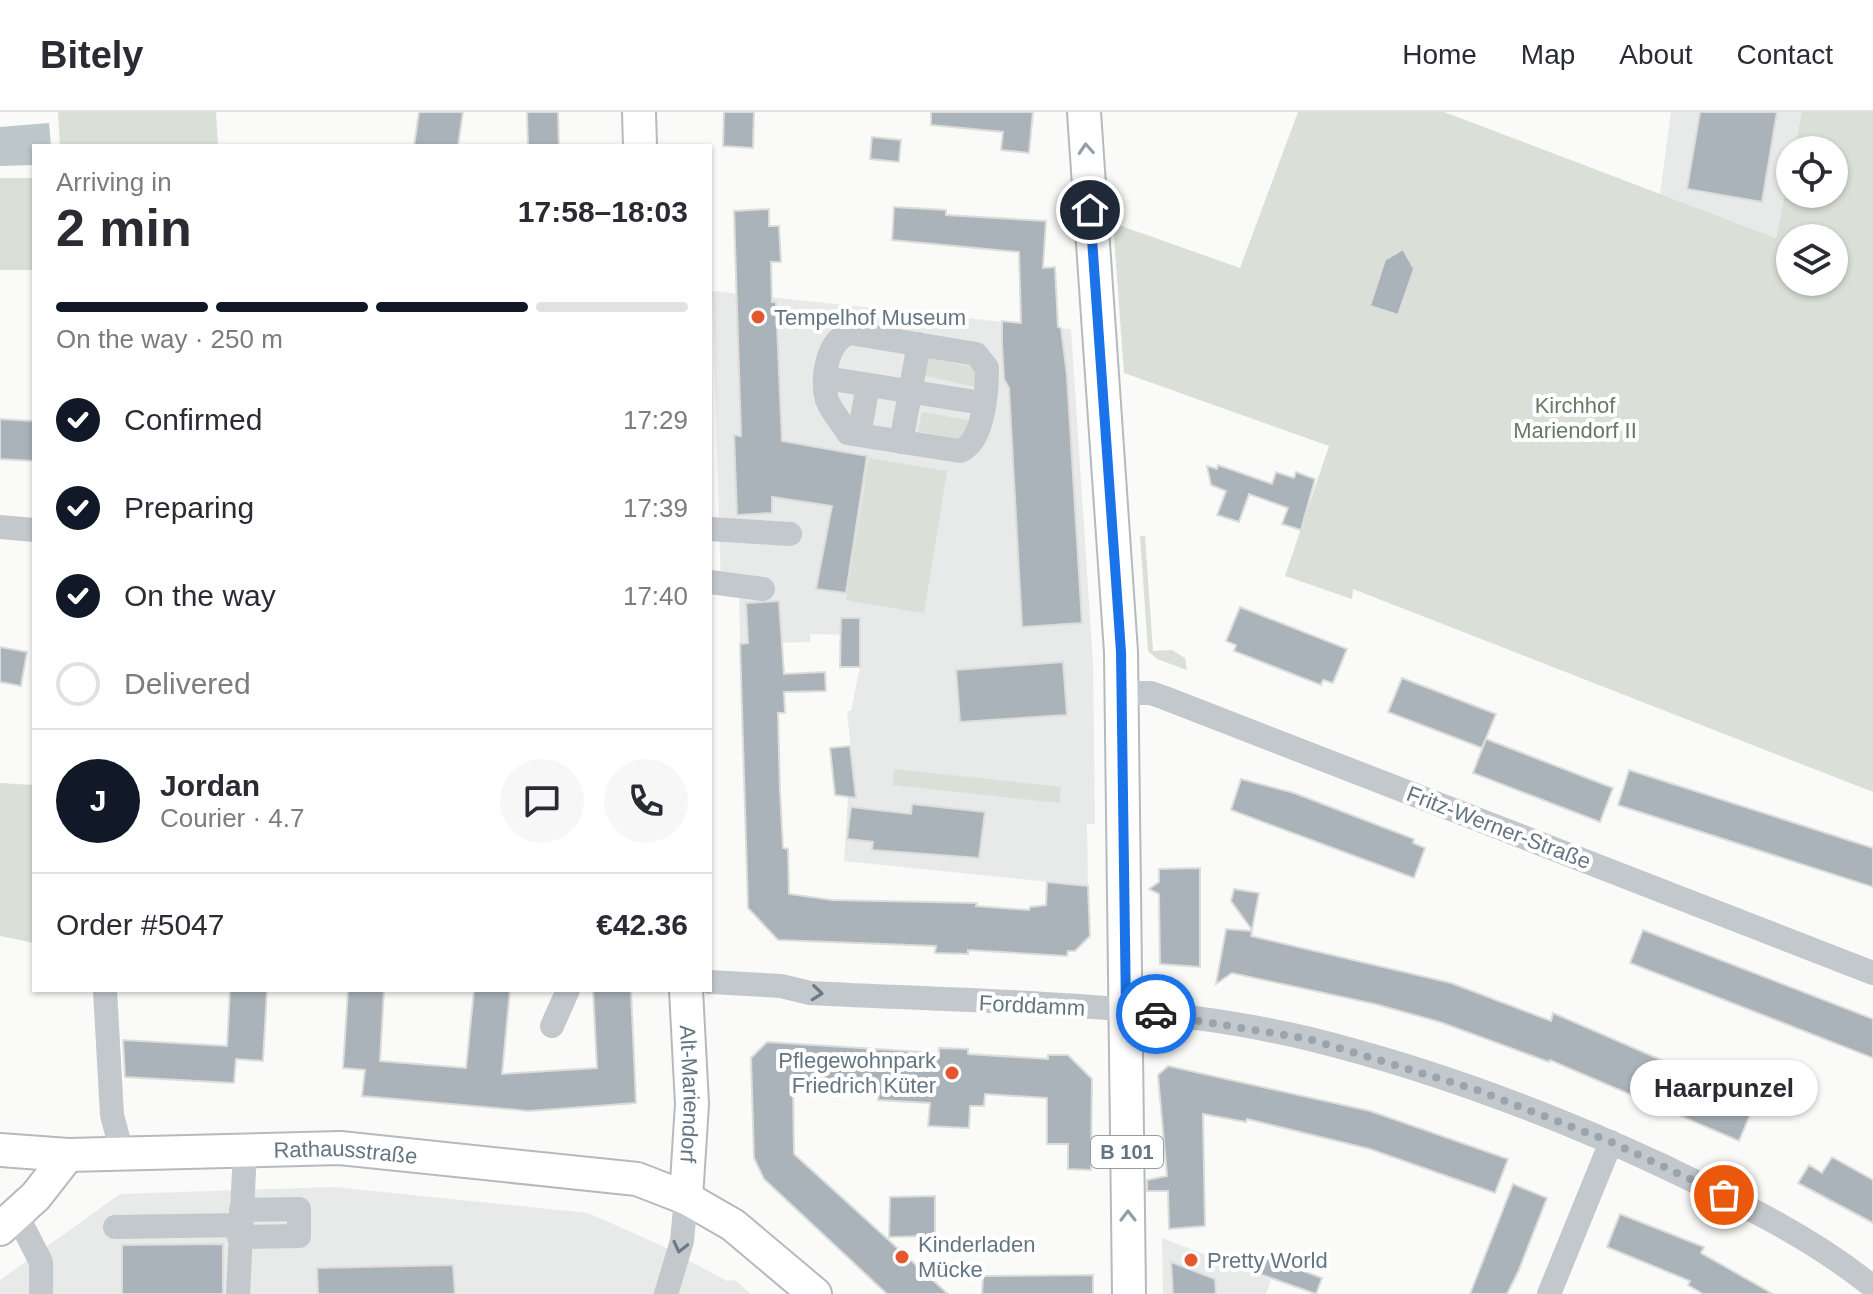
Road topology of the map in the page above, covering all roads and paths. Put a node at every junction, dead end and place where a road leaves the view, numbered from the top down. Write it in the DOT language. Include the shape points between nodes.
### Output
graph roads {
  1 [pos="639,112"];
  2 [pos="1084,112"];
  3 [pos="640,144"];
  4 [pos="919,344"];
  5 [pos="826,378"];
  6 [pos="868,385"];
  7 [pos="910,391"];
  8 [pos="982,403"];
  9 [pos="859,435"];
  10 [pos="901,442"];
  11 [pos="0,527"];
  12 [pos="712,529"];
  13 [pos="32,530"];
  14 [pos="790,534"];
  15 [pos="712,582"];
  16 [pos="763,589"];
  17 [pos="1122,693"];
  18 [pos="1873,973"];
  19 [pos="712,982"];
  20 [pos="105,992"];
  21 [pos="567,992"];
  22 [pos="686,992"];
  23 [pos="1126,1011"];
  24 [pos="552,1026"];
  25 [pos="1611,1142"];
  26 [pos="0,1150"];
  27 [pos="245,1150"];
  28 [pos="122,1153"];
  29 [pos="68,1155"];
  30 [pos="686,1198"];
  31 [pos="9,1222"];
  32 [pos="240,1224"];
  33 [pos="115,1227"];
  34 [pos="41,1262"];
  35 [pos="1873,1287"];
  36 [pos="41,1294"];
  37 [pos="57,1294"];
  38 [pos="238,1294"];
  39 [pos="666,1294"];
  40 [pos="815,1294"];
  41 [pos="1129,1294"];
  42 [pos="1549,1294"];
  1 -- 3 [label="main road"];
  17 -- 2 [label="main road, B 101, one-way"];
  4 -- 5 [label="street" via="850,333 839,336 832,345"];
  4 -- 7 [label="street"];
  4 -- 8 [label="street" via="983,359 987,368"];
  5 -- 6 [label="street"];
  5 -- 9 [label="street" via="827,401 848,433"];
  6 -- 7 [label="street"];
  6 -- 9 [label="street"];
  7 -- 8 [label="street"];
  7 -- 10 [label="street"];
  8 -- 10 [label="street" via="970,447 960,451"];
  9 -- 10 [label="street"];
  11 -- 13 [label="street"];
  12 -- 14 [label="street"];
  15 -- 16 [label="street"];
  17 -- 18 [label="street, Fritz-Werner-Straße" via="1165,698"];
  17 -- 23 [label="main road, B 101"];
  19 -- 23 [label="street, Forddamm, one-way" via="810,993"];
  20 -- 28 [label="street" via="112,1115"];
  21 -- 24 [label="street"];
  22 -- 30 [label="main road, Alt-Mariendorf" via="692,1104"];
  23 -- 25 [label="street, Forddamm" via="1309,1039 1474,1089"];
  41 -- 23 [label="main road, B 101, one-way"];
  25 -- 35 [label="street, Forddamm" via="1752,1208"];
  25 -- 42 [label="street"];
  26 -- 29 [label="main road, Rathausstraße"];
  27 -- 28 [label="main road, Rathausstraße"];
  27 -- 30 [label="main road, Rathausstraße" via="340,1148 585,1172 637,1179"];
  27 -- 32 [label="street"];
  28 -- 29 [label="main road, Rathausstraße"];
  29 -- 31 [label="main road"];
  30 -- 39 [label="street, one-way" via="682,1241"];
  30 -- 40 [label="main road, Rathausstraße" via="744,1233"];
  31 -- 34 [label="street"];
  32 -- 33 [label="street"];
  32 -- 38 [label="street"];
  34 -- 36 [label="street"];
  34 -- 37 [label="street"];
}
